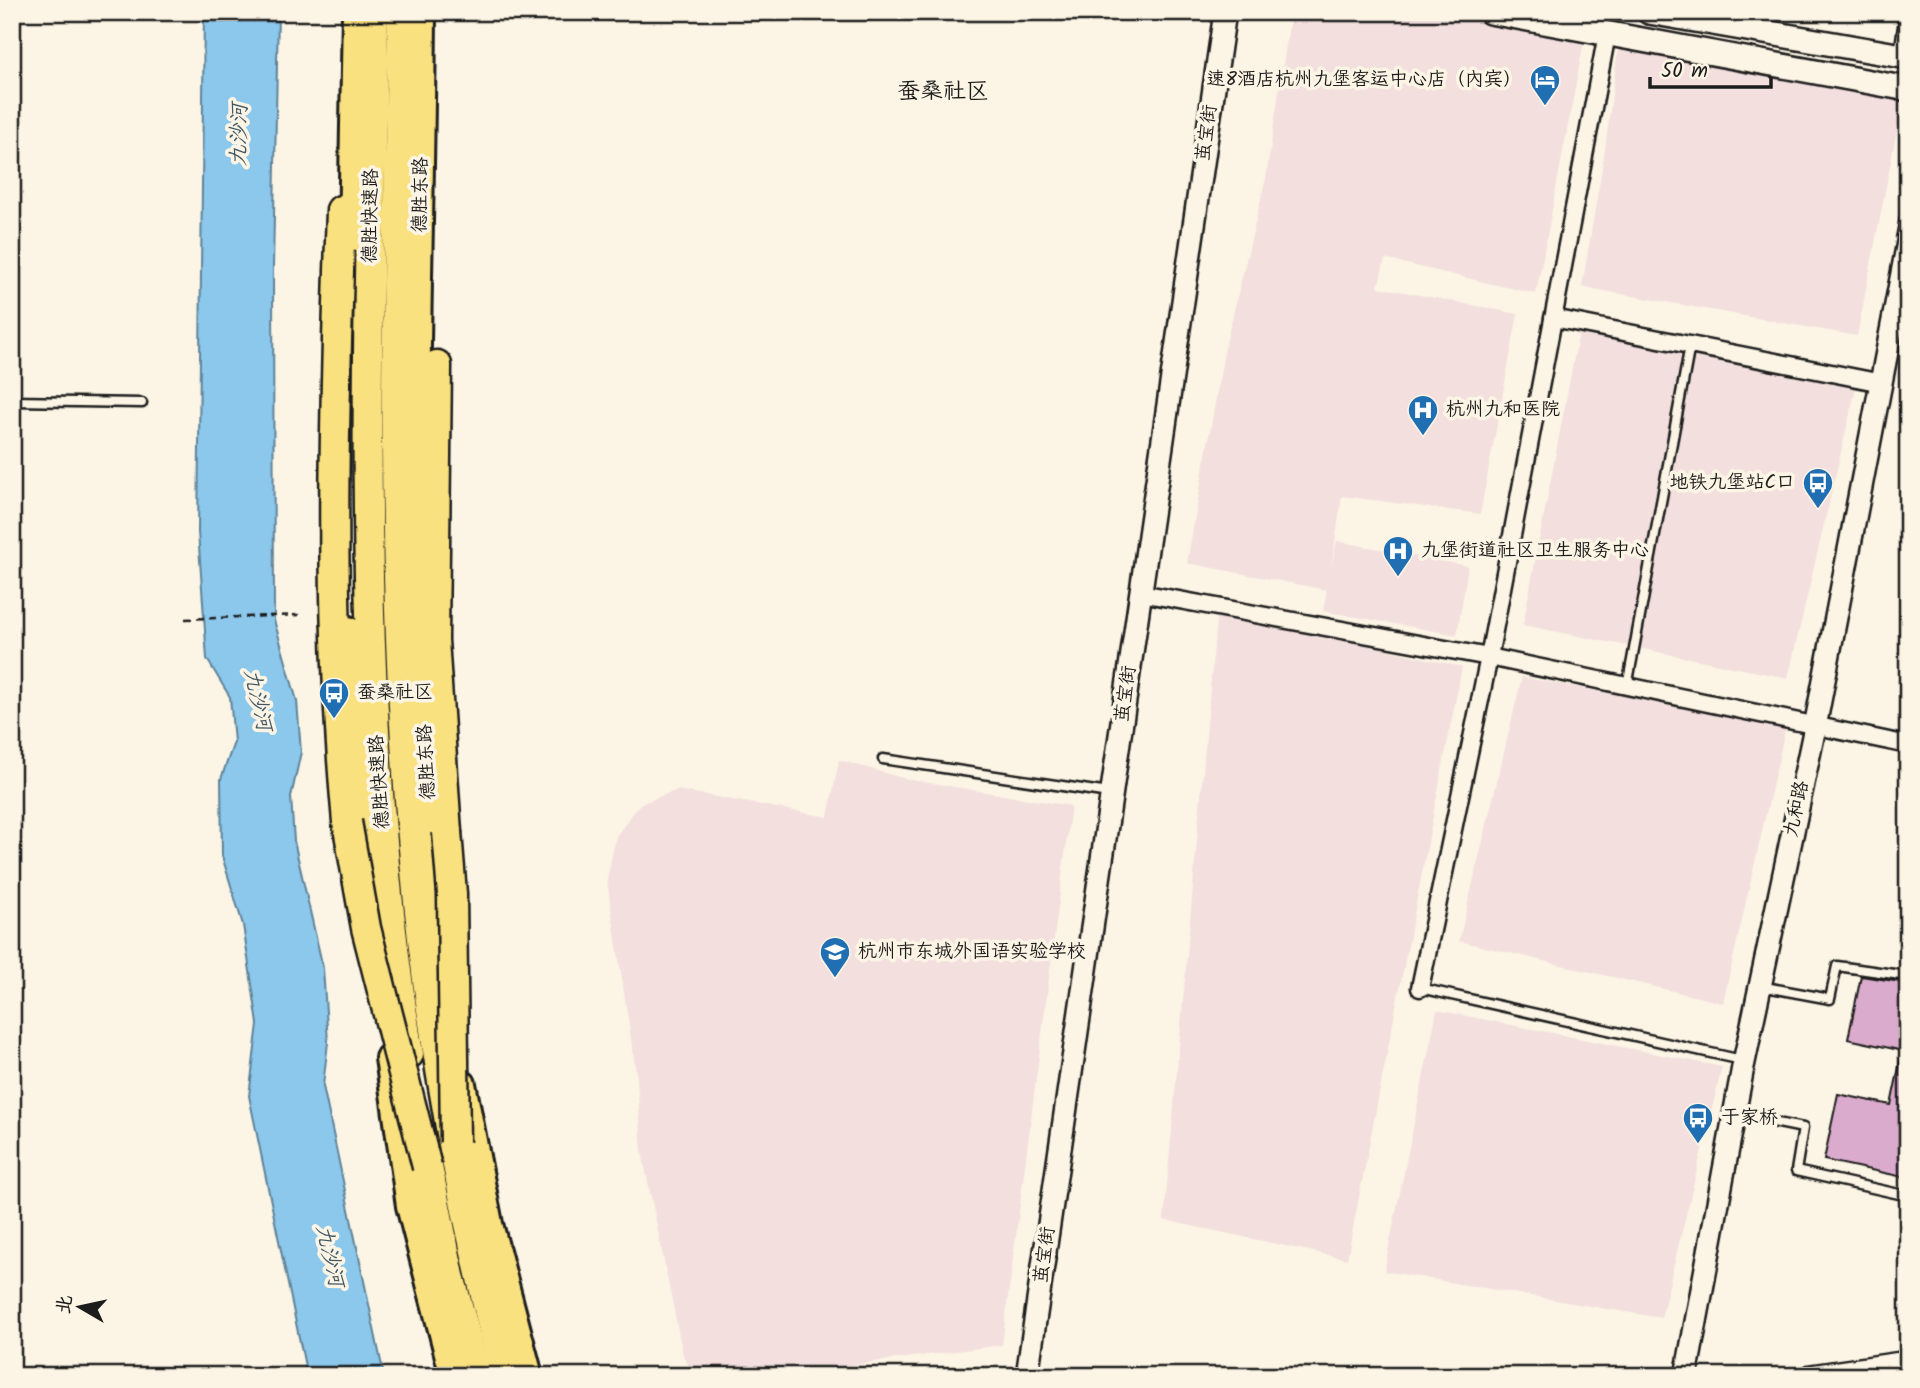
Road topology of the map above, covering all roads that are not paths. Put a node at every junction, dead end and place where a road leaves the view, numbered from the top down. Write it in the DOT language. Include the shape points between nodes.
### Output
graph roads {
  1 [pos="356,12"];
  2 [pos="374,12"];
  3 [pos="402,12"];
  4 [pos="422,12"];
  5 [pos="438,12"];
  6 [pos="1225,12"];
  7 [pos="1490,12"];
  8 [pos="1649,12"];
  9 [pos="1905,12"];
  10 [pos="1607,34"];
  11 [pos="355,56"];
  12 [pos="1903,56"];
  13 [pos="1908,89"];
  14 [pos="341,210"];
  15 [pos="1908,242"];
  16 [pos="1553,318"];
  17 [pos="1690,345"];
  18 [pos="437,365"];
  19 [pos="1882,383"];
  20 [pos="12,401"];
  21 [pos="142,403"];
  22 [pos="1141,593"];
  23 [pos="1489,657"];
  24 [pos="1628,687"];
  25 [pos="1815,727"];
  26 [pos="1908,746"];
  27 [pos="883,759"];
  28 [pos="1112,793"];
  29 [pos="1908,976"];
  30 [pos="1760,986"];
  31 [pos="1420,988"];
  32 [pos="1744,1061"];
  33 [pos="1734,1114"];
  34 [pos="455,1142"];
  35 [pos="427,1167"];
  36 [pos="1908,1196"];
  37 [pos="1908,1362"];
  38 [pos="454,1376"];
  39 [pos="477,1376"];
  40 [pos="505,1376"];
  41 [pos="529,1376"];
  42 [pos="1027,1376"];
  43 [pos="1686,1376"];
  44 [pos="1811,1376"];
  1 -- 11 [label="main road"];
  2 -- 35 [label="highway, 德胜快速路, bridge" via="367,493 371,674 402,1010"];
  3 -- 34 [label="highway, 德胜快速路, bridge" via="397,302 404,722 414,863 434,1024"];
  4 -- 41 [label="main road, 德胜东路" via="419,634 434,884 456,1052 486,1211"];
  5 -- 18 [label="main road"];
  6 -- 22 [label="street, 茧宝街"];
  7 -- 10 [label="main road"];
  8 -- 12 [label="main road"];
  9 -- 12 [label="lane"];
  10 -- 13 [label="main road"];
  10 -- 16 [label="street"];
  11 -- 14 [label="main road"];
  11 -- 38 [label="main road" via="346,603 383,1020 410,1206"];
  14 -- 35 [label="highway, bridge" via="334,412 339,737 347,822 366,928"];
  15 -- 19 [label="street, 九和路"];
  16 -- 17 [label="street"];
  16 -- 23 [label="street"];
  17 -- 19 [label="street"];
  17 -- 24 [label="lane"];
  18 -- 34 [label="highway, bridge" via="434,640 452,894"];
  19 -- 25 [label="street, 九和路"];
  20 -- 21 [label="lane"];
  22 -- 23 [label="street"];
  22 -- 28 [label="street, 茧宝街"];
  23 -- 24 [label="street"];
  23 -- 31 [label="street"];
  24 -- 25 [label="street"];
  25 -- 26 [label="street"];
  25 -- 30 [label="street, 九和路"];
  27 -- 28 [label="lane"];
  28 -- 42 [label="street, 茧宝街"];
  29 -- 30 [label="lane" via="1838,966 1830,999"];
  30 -- 32 [label="street, 九和路"];
  31 -- 32 [label="lane"];
  32 -- 33 [label="street, 九和路"];
  33 -- 36 [label="lane" via="1803,1128 1796,1171"];
  33 -- 43 [label="street, 九和路"];
  34 -- 40 [label="highway, 德胜快速路" via="478,1273"];
  35 -- 39 [label="highway, 德胜快速路"];
  37 -- 44 [label="street"];
}
